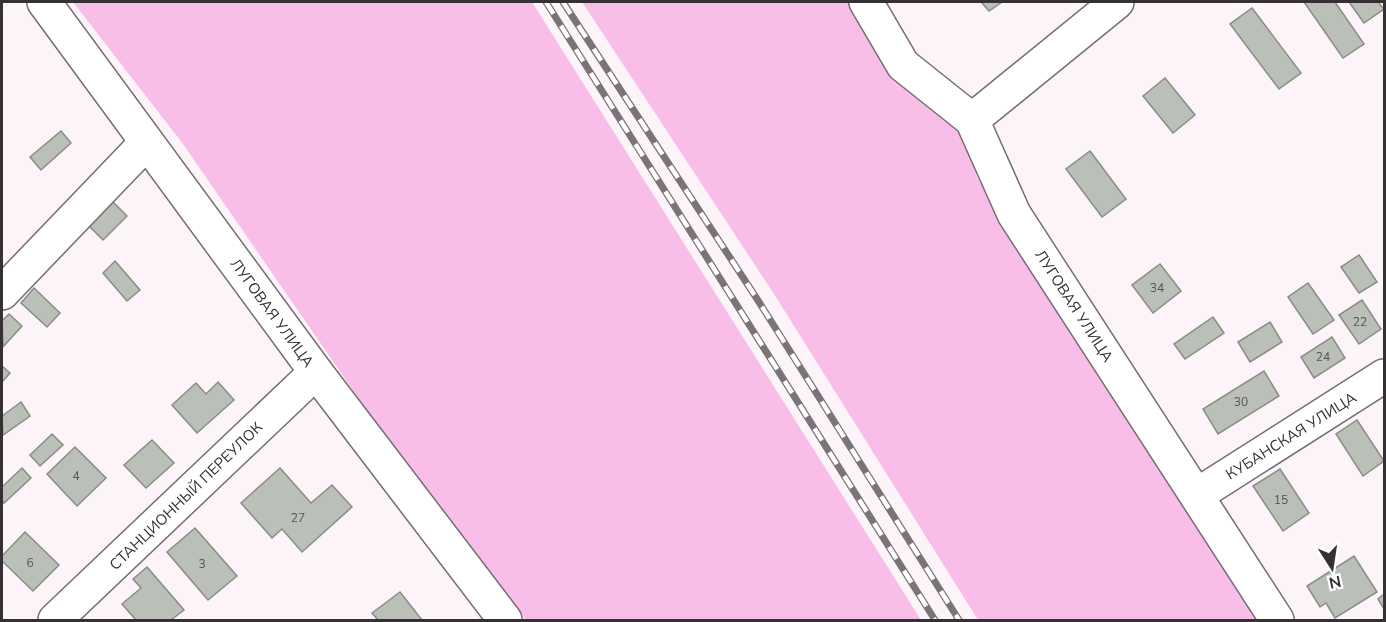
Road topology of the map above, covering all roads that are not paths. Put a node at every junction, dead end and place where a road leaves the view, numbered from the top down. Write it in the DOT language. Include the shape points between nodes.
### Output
graph roads {
  1 [pos="44,2"];
  2 [pos="866,2"];
  3 [pos="1117,2"];
  4 [pos="972,120"];
  5 [pos="146,143"];
  6 [pos="2,293"];
  7 [pos="316,372"];
  8 [pos="1384,376"];
  9 [pos="1197,495"];
  10 [pos="492,615"];
  11 [pos="55,621"];
  12 [pos="1277,621"];
  1 -- 5 [label="street, ЛУГОВАЯ УЛИЦА"];
  2 -- 4 [label="street, ЛУГОВАЯ УЛИЦА" via="903,65"];
  3 -- 4 [label="street"];
  4 -- 9 [label="street, ЛУГОВАЯ УЛИЦА" via="1014,214"];
  5 -- 6 [label="street"];
  5 -- 7 [label="street, ЛУГОВАЯ УЛИЦА"];
  7 -- 10 [label="street, ЛУГОВАЯ УЛИЦА"];
  7 -- 11 [label="street, СТАНЦИОННЫЙ ПЕРЕУЛОК"];
  8 -- 9 [label="street, КУБАНСКАЯ УЛИЦА"];
  9 -- 12 [label="street, ЛУГОВАЯ УЛИЦА"];
}
